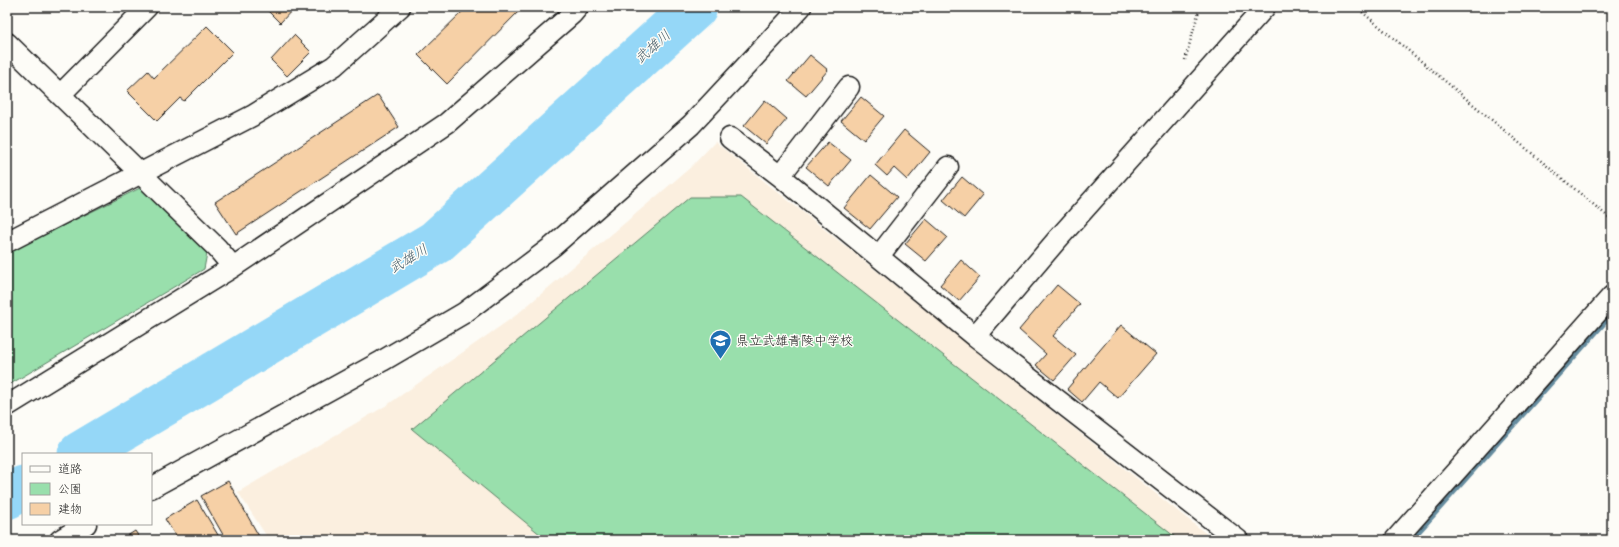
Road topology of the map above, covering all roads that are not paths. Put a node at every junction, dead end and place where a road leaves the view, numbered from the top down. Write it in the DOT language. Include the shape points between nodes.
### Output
graph roads {
  1 [pos="147,7"];
  2 [pos="400,7"];
  3 [pos="578,7"];
  4 [pos="801,7"];
  5 [pos="1265,7"];
  6 [pos="7,43"];
  7 [pos="849,87"];
  8 [pos="60,95"];
  9 [pos="730,138"];
  10 [pos="948,167"];
  11 [pos="141,174"];
  12 [pos="780,176"];
  13 [pos="7,242"];
  14 [pos="879,256"];
  15 [pos="234,267"];
  16 [pos="1612,296"];
  17 [pos="975,336"];
  18 [pos="7,406"];
  19 [pos="152,487"];
  20 [pos="84,525"];
  21 [pos="60,540"];
  22 [pos="1238,540"];
  23 [pos="1395,540"];
  1 -- 8 [label="street"];
  2 -- 11 [label="street" via="334,66 252,116"];
  3 -- 15 [label="street" via="447,123"];
  4 -- 19 [label="street" via="691,125 553,246 464,313"];
  5 -- 17 [label="street" via="1056,241"];
  6 -- 8 [label="street"];
  7 -- 12 [label="street"];
  8 -- 11 [label="street"];
  9 -- 12 [label="street"];
  10 -- 14 [label="street"];
  11 -- 13 [label="street"];
  11 -- 15 [label="street"];
  12 -- 14 [label="street"];
  14 -- 17 [label="street"];
  15 -- 18 [label="street"];
  16 -- 23 [label="street"];
  17 -- 22 [label="street"];
  20 -- 21 [label="street"];
}
